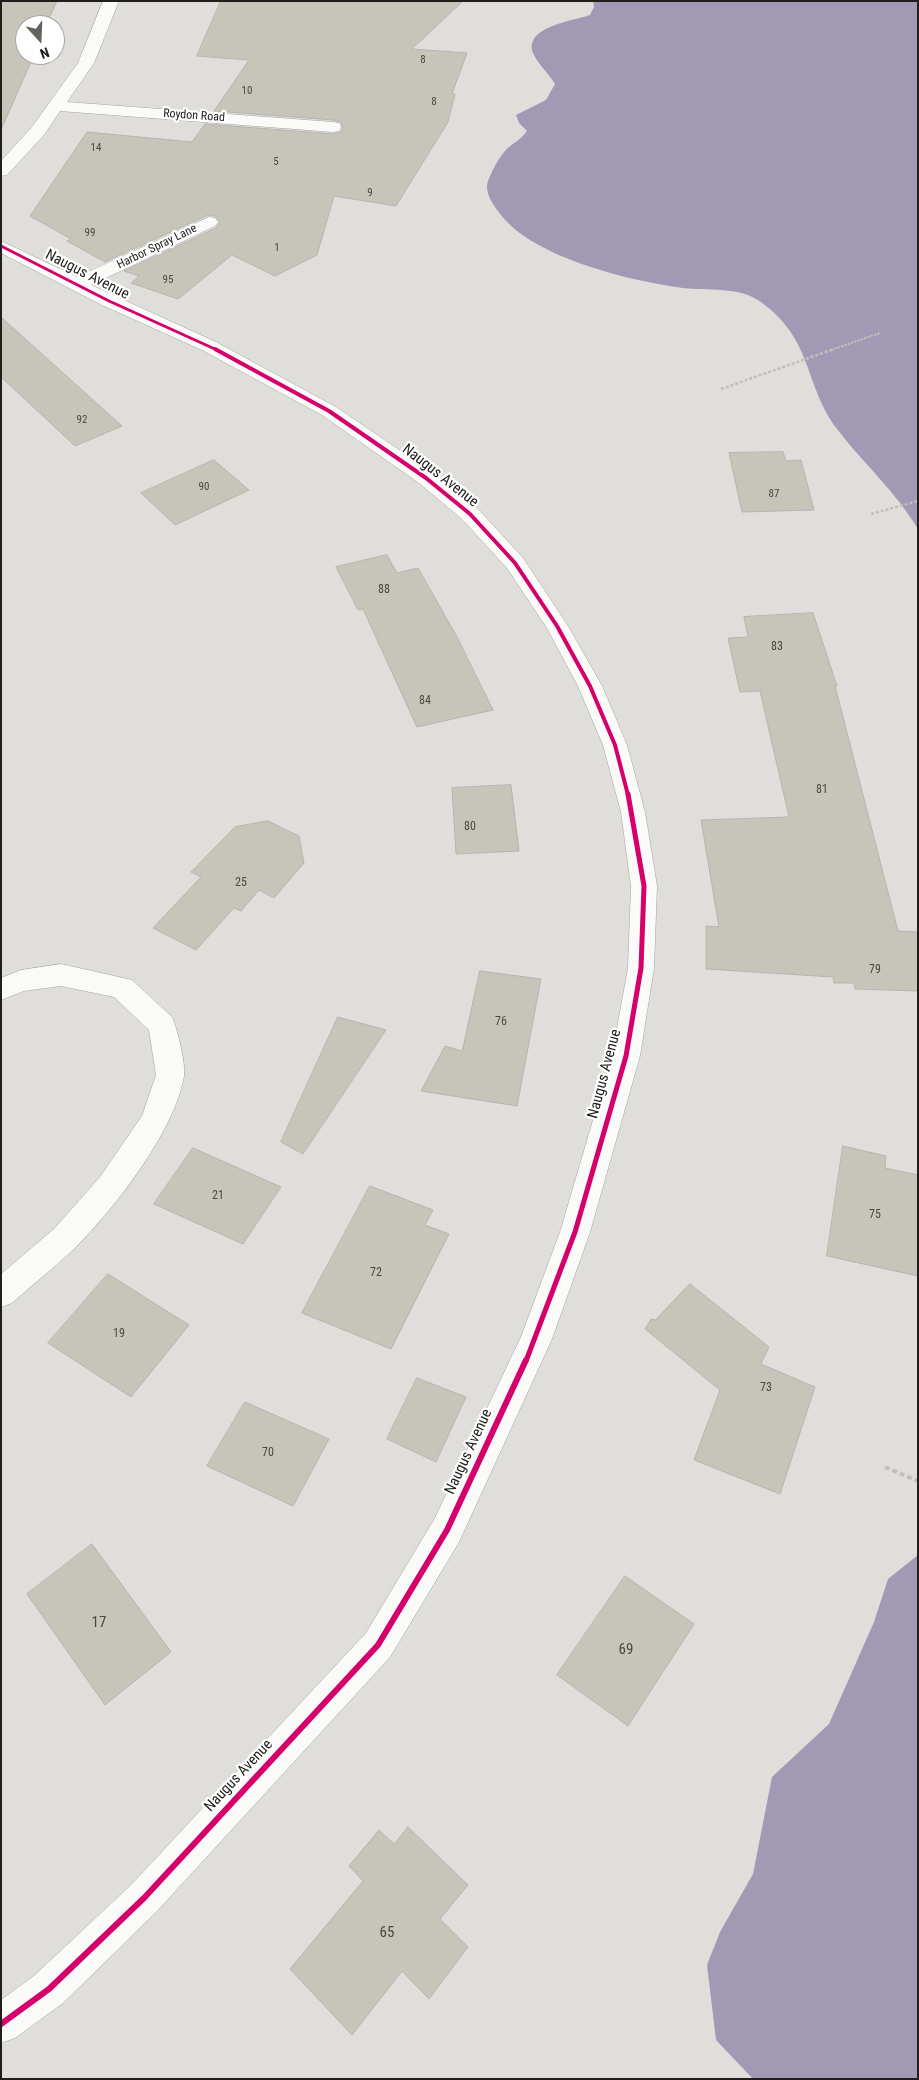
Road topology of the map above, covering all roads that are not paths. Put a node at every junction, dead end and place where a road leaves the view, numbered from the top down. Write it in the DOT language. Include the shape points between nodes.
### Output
graph roads {
  1 [pos="111,1"];
  2 [pos="56,106"];
  3 [pos="333,127"];
  4 [pos="1,171"];
  5 [pos="209,222"];
  6 [pos="1,246"];
  7 [pos="78,284"];
  8 [pos="1,989"];
  9 [pos="1,1293"];
  10 [pos="1,2024"];
  1 -- 2 [label="street" via="86,63"];
  2 -- 3 [label="street, Roydon Road"];
  2 -- 4 [label="street"];
  5 -- 7 [label="street, Harbor Spray Lane"];
  6 -- 7 [label="street, Naugus Avenue"];
  7 -- 10 [label="street, Naugus Avenue" via="209,346 329,411 377,442 448,496 470,514 515,563 562,634 590,686 615,746 633,812 644,886 641,968 626,1056 575,1232 536,1339 447,1530 378,1646 144,1898 49,1989"];
  8 -- 9 [label="street" via="21,981 61,975 122,988 162,1024 170,1075 155,1120 110,1186 65,1238"];
}
